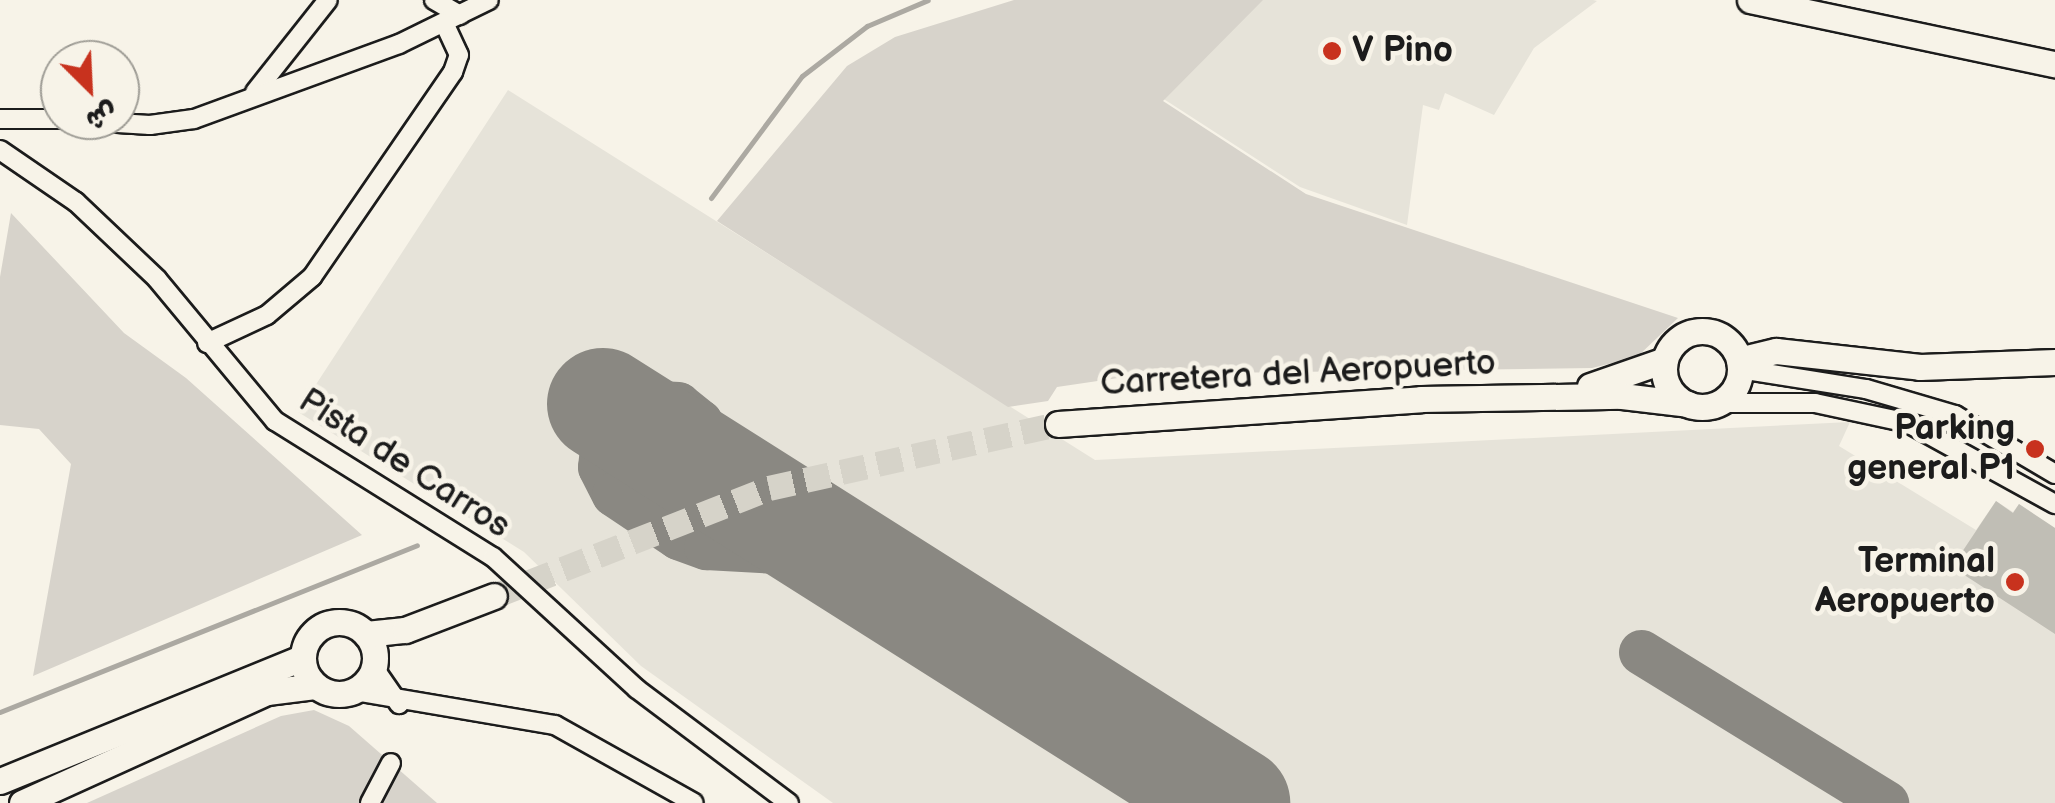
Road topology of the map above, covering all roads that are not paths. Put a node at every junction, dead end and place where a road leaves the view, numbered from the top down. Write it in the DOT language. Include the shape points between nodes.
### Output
graph roads {
  1 [pos="328,0"];
  2 [pos="434,0"];
  3 [pos="489,0"];
  4 [pos="1750,0"];
  5 [pos="452,19"];
  6 [pos="2055,64"];
  7 [pos="255,92"];
  8 [pos="0,119"];
  9 [pos="40,119"];
  10 [pos="140,121"];
  11 [pos="5,152"];
  12 [pos="1720,334"];
  13 [pos="207,343"];
  14 [pos="1789,352"];
  15 [pos="1665,360"];
  16 [pos="2055,362"];
  17 [pos="1740,365"];
  18 [pos="1541,396"];
  19 [pos="1720,402"];
  20 [pos="1688,404"];
  21 [pos="1058,424"];
  22 [pos="2048,470"];
  23 [pos="2028,488"];
  24 [pos="2055,504"];
  25 [pos="494,596"];
  26 [pos="372,652"];
  27 [pos="302,658"];
  28 [pos="314,686"];
  29 [pos="354,692"];
  30 [pos="400,704"];
  31 [pos="391,763"];
  32 [pos="0,781"];
  33 [pos="22,803"];
  34 [pos="370,803"];
  35 [pos="694,803"];
  36 [pos="789,803"];
  1 -- 7 [label="street"];
  2 -- 5 [label="street"];
  3 -- 5 [label="street"];
  4 -- 6 [label="main road"];
  5 -- 7 [label="street"];
  5 -- 13 [label="street" via="454,72 312,276 266,315"];
  7 -- 10 [label="street" via="177,122"];
  8 -- 9 [label="street"];
  11 -- 13 [label="street, Pista de Carros" via="76,202 158,279"];
  12 -- 14 [label="main road"];
  12 -- 15 [label="main road" via="1686,334"];
  12 -- 17 [label="main road"];
  13 -- 36 [label="street, Pista de Carros" via="275,421 493,557 637,688"];
  14 -- 16 [label="main road" via="1920,367"];
  14 -- 17 [label="main road"];
  15 -- 18 [label="main road, Carretera del Aeropuerto" via="1618,380"];
  15 -- 20 [label="main road" via="1671,391"];
  17 -- 19 [label="main road"];
  17 -- 22 [label="street" via="1955,414"];
  18 -- 20 [label="main road, Carretera del Aeropuerto"];
  18 -- 21 [label="main road, Carretera del Aeropuerto"];
  19 -- 20 [label="main road"];
  19 -- 23 [label="street" via="1783,400 1878,414 1937,435"];
  22 -- 23 [label="street"];
  23 -- 24 [label="street"];
  25 -- 26 [label="main road" via="405,630"];
  26 -- 27 [label="main road" via="329,623 310,636"];
  26 -- 29 [label="main road"];
  26 -- 30 [label="street"];
  27 -- 28 [label="main road"];
  27 -- 32 [label="main road"];
  28 -- 29 [label="main road"];
  28 -- 33 [label="main road" via="267,692"];
  29 -- 30 [label="street"];
  30 -- 35 [label="street" via="554,725"];
  31 -- 34 [label="street"];
}
